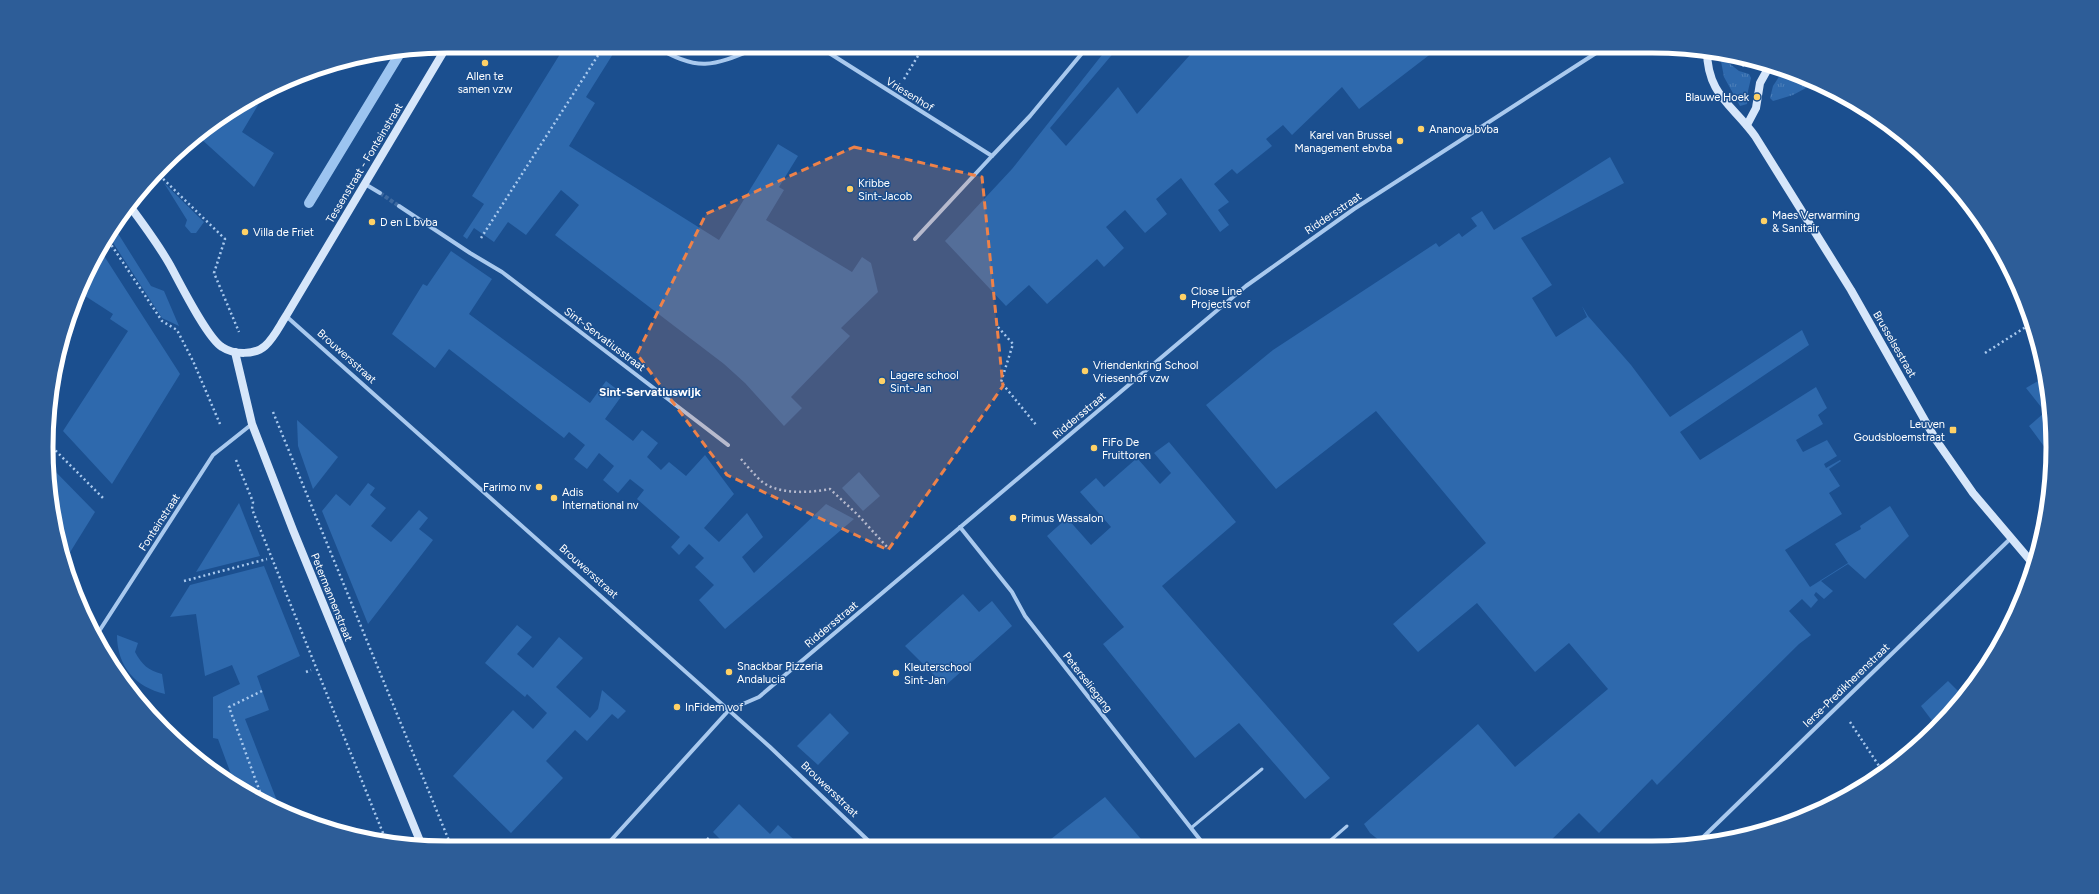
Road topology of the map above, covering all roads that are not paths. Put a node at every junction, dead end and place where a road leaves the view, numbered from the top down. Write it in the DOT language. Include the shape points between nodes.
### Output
graph roads {
  1 [pos="444,53"];
  2 [pos="668,53"];
  3 [pos="742,53"];
  4 [pos="829,53"];
  5 [pos="1082,53"];
  6 [pos="1596,53"];
  7 [pos="1707,57"];
  8 [pos="1767,70"];
  9 [pos="1747,125"];
  10 [pos="992,156"];
  11 [pos="365,184"];
  12 [pos="380,193"];
  13 [pos="399,206"];
  14 [pos="132,209"];
  15 [pos="915,239"];
  16 [pos="286,316"];
  17 [pos="235,352"];
  18 [pos="252,424"];
  19 [pos="728,445"];
  20 [pos="960,528"];
  21 [pos="2010,539"];
  22 [pos="2029,560"];
  23 [pos="99,631"];
  24 [pos="729,710"];
  25 [pos="1262,769"];
  26 [pos="1347,826"];
  27 [pos="1191,828"];
  28 [pos="1702,838"];
  29 [pos="420,840"];
  30 [pos="610,841"];
  31 [pos="869,841"];
  32 [pos="1201,841"];
  33 [pos="1330,841"];
  1 -- 11 [label="street, Tessenstraat - Fonteinstraat"];
  2 -- 3 [label="street" via="703,65"];
  4 -- 10 [label="street, Vriesenhof"];
  5 -- 10 [label="street" via="1030,116"];
  6 -- 20 [label="street, Riddersstraat" via="1354,209 1258,278"];
  7 -- 9 [label="street, Brusselsestraat" via="1708,68 1715,87 1729,108"];
  8 -- 9 [label="street" via="1760,83 1756,108"];
  9 -- 21 [label="street, Brusselsestraat" via="1851,290 1936,440 1973,493"];
  10 -- 15 [label="street"];
  11 -- 12 [label="street"];
  11 -- 16 [label="street, Tessenstraat - Fonteinstraat"];
  13 -- 19 [label="street, Sint-Servatiusstraat" via="502,272"];
  14 -- 17 [label="street" via="159,246 208,331 222,347"];
  16 -- 17 [label="street, Tessenstraat - Fonteinstraat" via="265,346 249,353"];
  16 -- 24 [label="street, Brouwersstraat"];
  17 -- 18 [label="street, Petermannenstraat"];
  18 -- 23 [label="street, Fonteinstraat" via="213,455"];
  18 -- 29 [label="street, Petermannenstraat"];
  20 -- 24 [label="street, Riddersstraat" via="759,697"];
  20 -- 27 [label="street, Peterseliegang" via="1012,592 1025,616"];
  21 -- 22 [label="street, Brusselsestraat"];
  21 -- 28 [label="street, Ierse-Predikherenstraat"];
  24 -- 30 [label="street, Riddersstraat"];
  24 -- 31 [label="street, Brouwersstraat"];
  25 -- 27 [label="lane"];
  26 -- 33 [label="lane"];
  27 -- 32 [label="street, Peterseliegang"];
}
